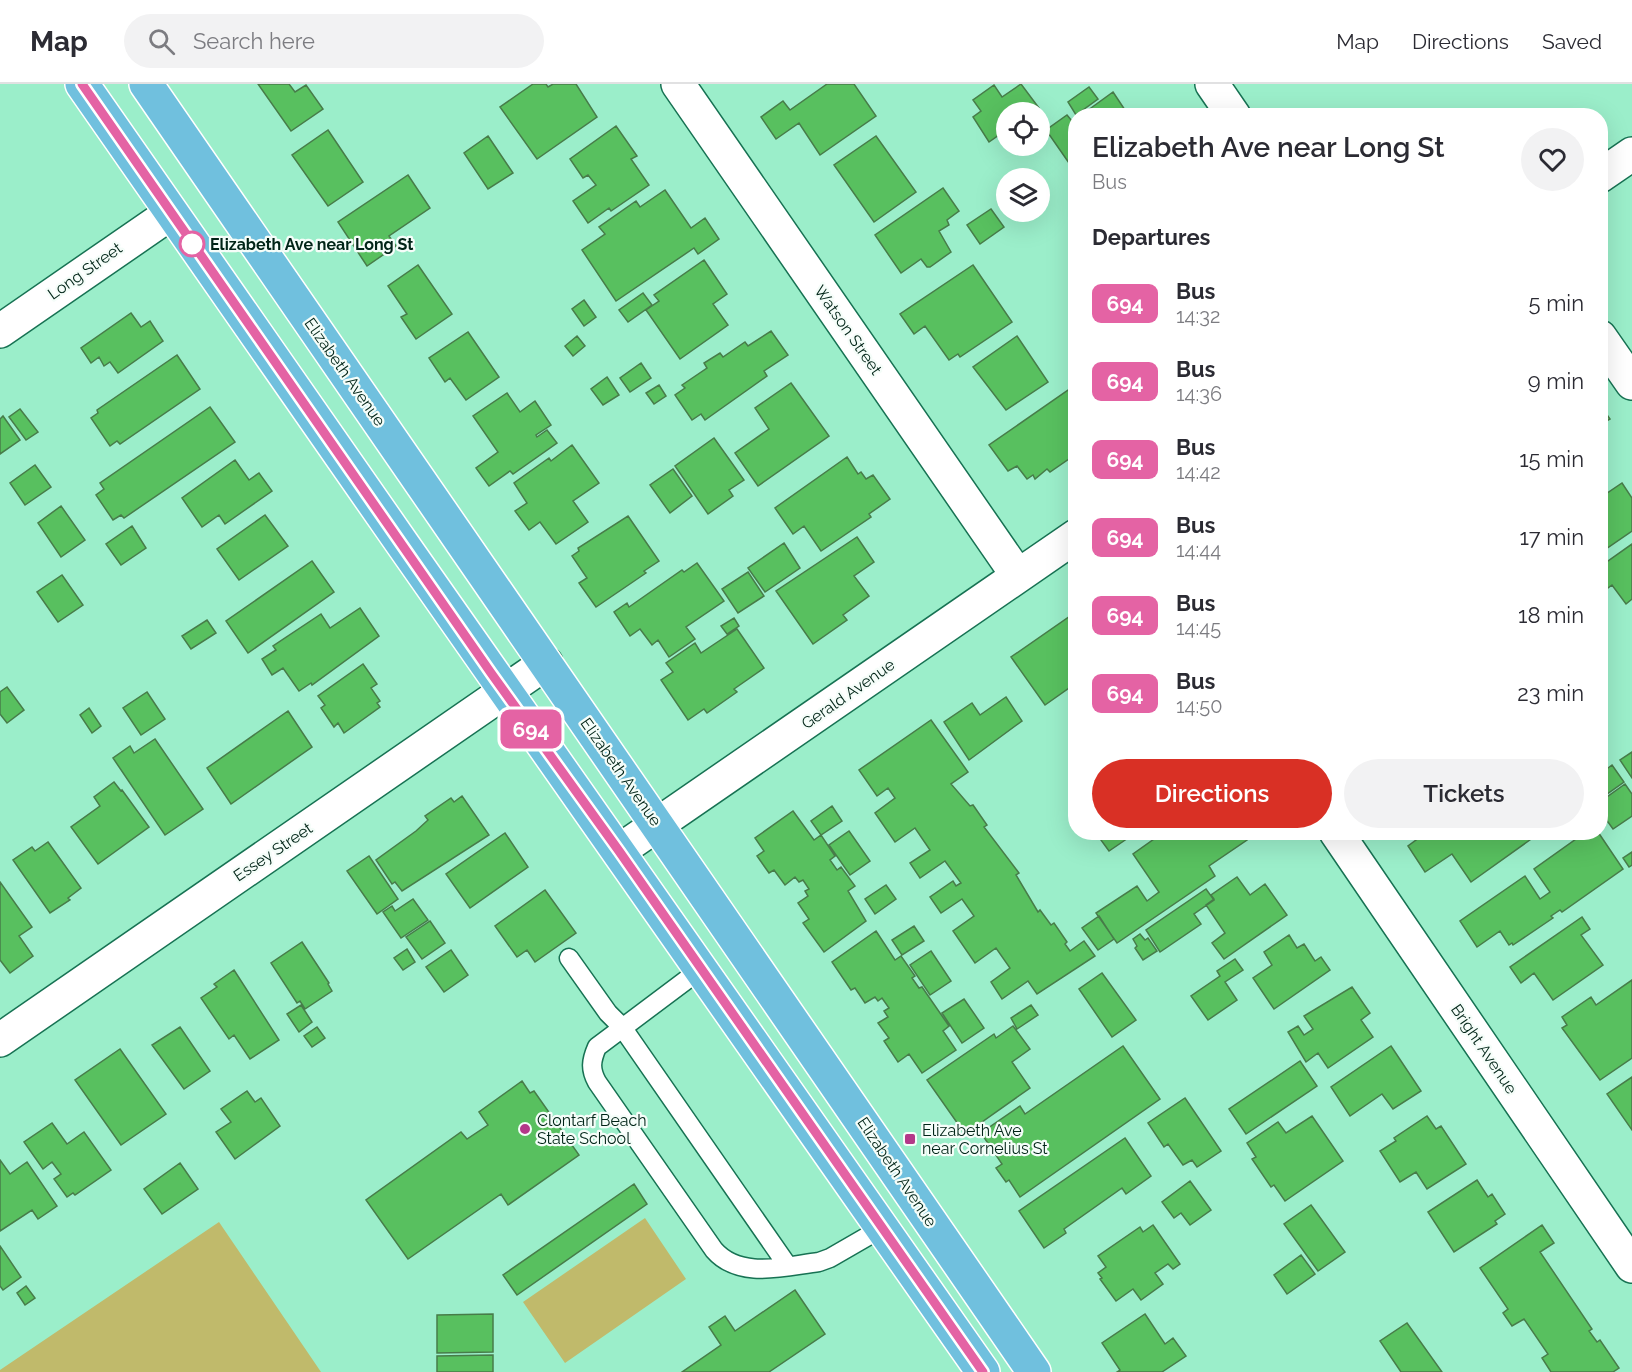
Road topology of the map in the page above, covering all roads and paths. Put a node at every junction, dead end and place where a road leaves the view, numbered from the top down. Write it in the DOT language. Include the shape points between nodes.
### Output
graph roads {
  1 [pos="82,84"];
  2 [pos="146,84"];
  3 [pos="678,84"];
  4 [pos="1212,84"];
  5 [pos="1228,108"];
  6 [pos="1632,154"];
  7 [pos="1608,170"];
  8 [pos="171,213"];
  9 [pos="0,331"];
  10 [pos="1608,348"];
  11 [pos="1632,383"];
  12 [pos="1068,542"];
  13 [pos="1018,576"];
  14 [pos="546,663"];
  15 [pos="504,692"];
  16 [pos="658,825"];
  17 [pos="1341,840"];
  18 [pos="619,851"];
  19 [pos="569,958"];
  20 [pos="701,969"];
  21 [pos="622,1027"];
  22 [pos="0,1040"];
  23 [pos="882,1228"];
  24 [pos="787,1265"];
  25 [pos="1632,1266"];
  26 [pos="983,1372"];
  27 [pos="1034,1372"];
  1 -- 8 [label="highway"];
  2 -- 14 [label="highway, Elizabeth Avenue"];
  3 -- 13 [label="street, Watson Street"];
  4 -- 5 [label="street"];
  6 -- 7 [label="street"];
  8 -- 9 [label="street, Long Street"];
  8 -- 15 [label="highway"];
  10 -- 11 [label="street"];
  12 -- 13 [label="street, Gerald Avenue"];
  13 -- 16 [label="street, Gerald Avenue"];
  14 -- 15 [label="street, Essey Street"];
  14 -- 16 [label="highway, Elizabeth Avenue"];
  15 -- 18 [label="highway"];
  15 -- 22 [label="street, Essey Street"];
  16 -- 18 [label="street, Gerald Avenue"];
  16 -- 27 [label="highway, Elizabeth Avenue"];
  17 -- 25 [label="street, Bright Avenue"];
  18 -- 20 [label="highway"];
  19 -- 21 [label="lane"];
  20 -- 21 [label="lane"];
  20 -- 23 [label="highway"];
  21 -- 24 [label="lane"];
  21 -- 24 [label="lane" via="597,1047 592,1059 593,1074 714,1250 727,1262 744,1268"];
  23 -- 24 [label="lane" via="830,1258"];
  23 -- 26 [label="highway"];
}
